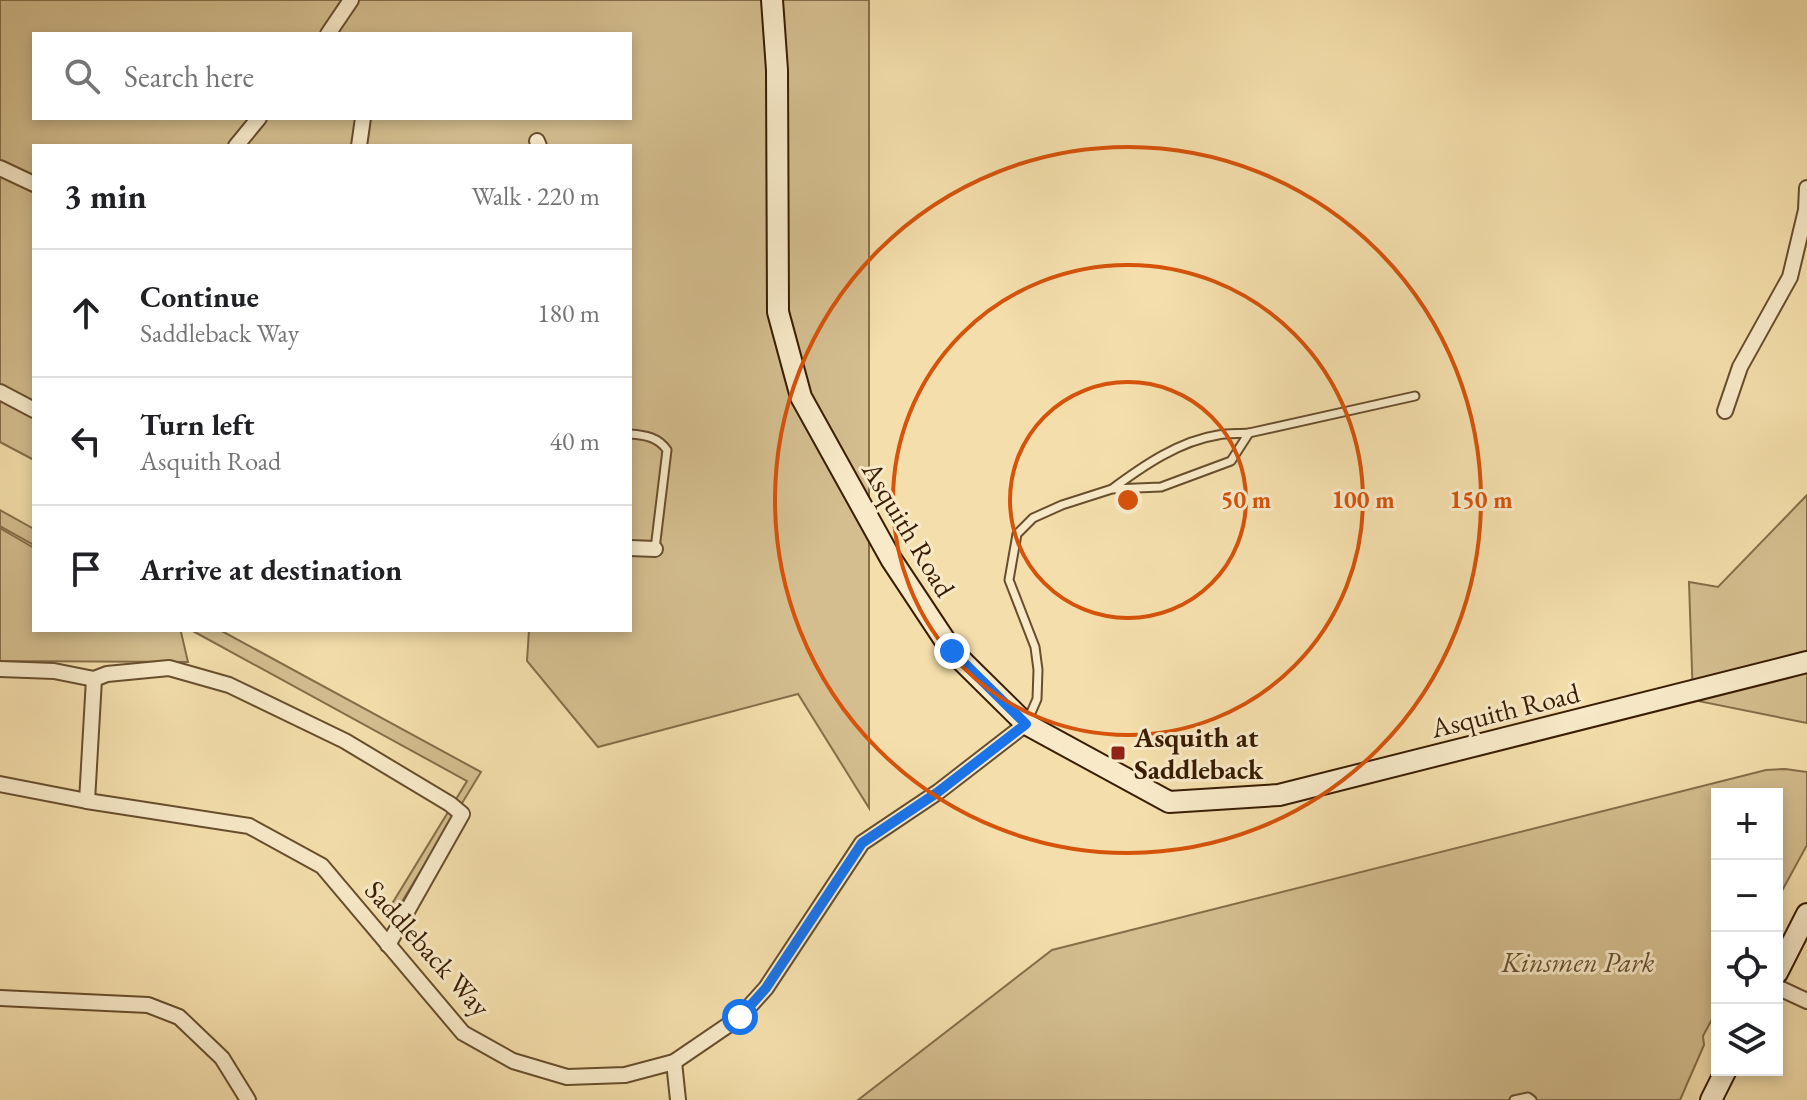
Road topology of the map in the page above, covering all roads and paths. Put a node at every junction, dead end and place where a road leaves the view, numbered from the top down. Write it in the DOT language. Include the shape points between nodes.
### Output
graph roads {
  1 [pos="351,0"];
  2 [pos="772,0"];
  3 [pos="336,30"];
  4 [pos="257,120"];
  5 [pos="363,120"];
  6 [pos="238,144"];
  7 [pos="359,144"];
  8 [pos="0,168"];
  9 [pos="32,183"];
  10 [pos="1807,188"];
  11 [pos="0,392"];
  12 [pos="1415,396"];
  13 [pos="32,409"];
  14 [pos="1725,411"];
  15 [pos="1249,433"];
  16 [pos="632,434"];
  17 [pos="1112,489"];
  18 [pos="632,548"];
  19 [pos="655,549"];
  20 [pos="1807,662"];
  21 [pos="0,669"];
  22 [pos="94,679"];
  23 [pos="1026,724"];
  24 [pos="0,784"];
  25 [pos="87,801"];
  26 [pos="1807,914"];
  27 [pos="388,945"];
  28 [pos="1783,961"];
  29 [pos="1783,990"];
  30 [pos="0,998"];
  31 [pos="1807,1001"];
  32 [pos="674,1062"];
  33 [pos="1723,1076"];
  34 [pos="248,1100"];
  35 [pos="678,1100"];
  36 [pos="1514,1100"];
  37 [pos="1532,1100"];
  38 [pos="1711,1100"];
  1 -- 3 [label="street"];
  2 -- 23 [label="street, Asquith Road" via="778,312 801,397 891,559 952,651"];
  4 -- 6 [label="street"];
  5 -- 7 [label="street"];
  8 -- 9 [label="street"];
  10 -- 14 [label="street" via="1790,277 1740,367"];
  11 -- 13 [label="street"];
  12 -- 15 [label="lane"];
  15 -- 17 [label="lane" via="1217,435 1182,447 1145,464"];
  15 -- 17 [label="lane" via="1231,461 1161,487"];
  16 -- 19 [label="lane" via="661,441 667,450"];
  17 -- 23 [label="lane" via="1033,518 1017,534 1009,580 1035,647 1038,670 1037,699"];
  18 -- 19 [label="street"];
  20 -- 23 [label="street, Asquith Road" via="1279,795 1169,802"];
  21 -- 22 [label="street"];
  22 -- 25 [label="street"];
  22 -- 27 [label="street" via="169,668 229,685 345,741 462,814"];
  23 -- 32 [label="street, Saddleback Way" via="862,843 766,988 740,1017"];
  24 -- 25 [label="street, Saddleback Way"];
  25 -- 27 [label="street, Saddleback Way" via="249,826 322,866"];
  26 -- 28 [label="street"];
  27 -- 32 [label="street, Saddleback Way" via="463,1033 513,1061 567,1077 625,1075"];
  29 -- 31 [label="street"];
  30 -- 34 [label="street" via="148,1005 179,1017 222,1058"];
  32 -- 35 [label="street"];
  33 -- 38 [label="street"];
  36 -- 37 [label="lane"];
}
